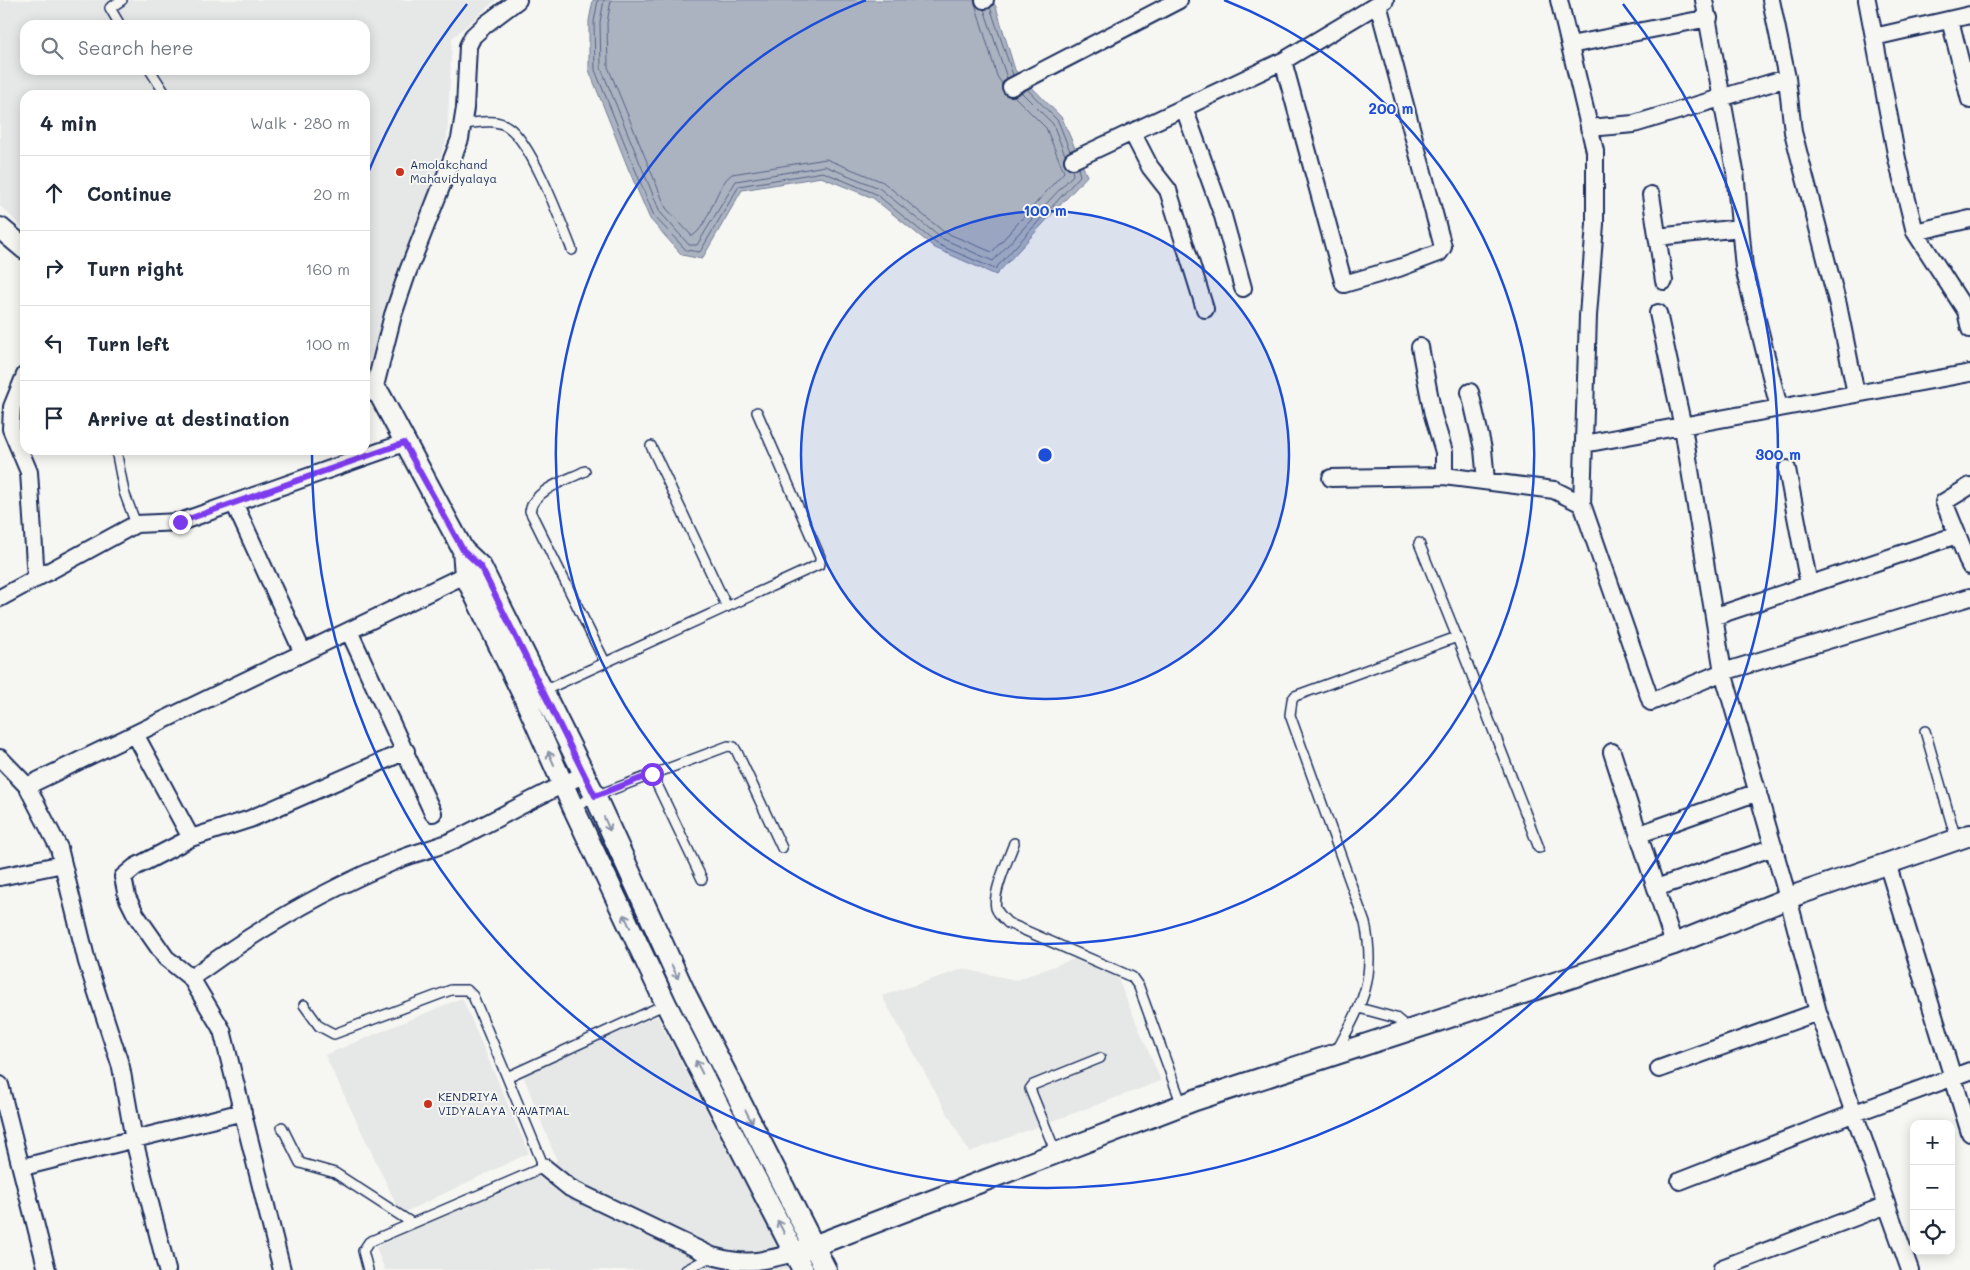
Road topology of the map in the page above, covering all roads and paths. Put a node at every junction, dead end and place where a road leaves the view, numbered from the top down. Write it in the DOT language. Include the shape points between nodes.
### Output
graph roads {
  1 [pos="122,0"];
  2 [pos="518,0"];
  3 [pos="1179,0"];
  4 [pos="1559,0"];
  5 [pos="1704,0"];
  6 [pos="1771,0"];
  7 [pos="1867,0"];
  8 [pos="1381,2"];
  9 [pos="109,4"];
  10 [pos="1970,15"];
  11 [pos="1709,18"];
  12 [pos="117,20"];
  13 [pos="1950,20"];
  14 [pos="1874,37"];
  15 [pos="1570,45"];
  16 [pos="1283,61"];
  17 [pos="153,75"];
  18 [pos="1787,78"];
  19 [pos="1011,88"];
  20 [pos="163,90"];
  21 [pos="1723,96"];
  22 [pos="1970,100"];
  23 [pos="1184,108"];
  24 [pos="463,124"];
  25 [pos="1589,128"];
  26 [pos="1132,132"];
  27 [pos="1074,160"];
  28 [pos="1651,195"];
  29 [pos="1970,219"];
  30 [pos="0,228"];
  31 [pos="1740,228"];
  32 [pos="1916,232"];
  33 [pos="1657,237"];
  34 [pos="20,246"];
  35 [pos="572,250"];
  36 [pos="1664,282"];
  37 [pos="1243,288"];
  38 [pos="1205,309"];
  39 [pos="1968,311"];
  40 [pos="1658,313"];
  41 [pos="1970,329"];
  42 [pos="1420,347"];
  43 [pos="1970,373"];
  44 [pos="20,388"];
  45 [pos="370,390"];
  46 [pos="1470,392"];
  47 [pos="1856,394"];
  48 [pos="1779,408"];
  49 [pos="757,412"];
  50 [pos="5,419"];
  51 [pos="1683,427"];
  52 [pos="404,443"];
  53 [pos="1584,444"];
  54 [pos="650,446"];
  55 [pos="20,452"];
  56 [pos="21,455"];
  57 [pos="117,455"];
  58 [pos="1787,469"];
  59 [pos="585,471"];
  60 [pos="1444,476"];
  61 [pos="1331,478"];
  62 [pos="1486,482"];
  63 [pos="1970,486"];
  64 [pos="234,503"];
  65 [pos="1582,504"];
  66 [pos="136,524"];
  67 [pos="1957,536"];
  68 [pos="1419,543"];
  69 [pos="1970,566"];
  70 [pos="473,571"];
  71 [pos="36,579"];
  72 [pos="1810,585"];
  73 [pos="1970,597"];
  74 [pos="0,598"];
  75 [pos="727,607"];
  76 [pos="1716,616"];
  77 [pos="349,631"];
  78 [pos="1456,637"];
  79 [pos="303,653"];
  80 [pos="605,662"];
  81 [pos="1723,672"];
  82 [pos="533,696"];
  83 [pos="1925,732"];
  84 [pos="135,734"];
  85 [pos="406,751"];
  86 [pos="1612,752"];
  87 [pos="0,758"];
  88 [pos="652,774"];
  89 [pos="583,775"];
  90 [pos="563,784"];
  91 [pos="27,786"];
  92 [pos="1758,792"];
  93 [pos="595,796"];
  94 [pos="573,807"];
  95 [pos="433,813"];
  96 [pos="1640,834"];
  97 [pos="192,838"];
  98 [pos="1965,839"];
  99 [pos="1014,843"];
  100 [pos="1774,847"];
  101 [pos="782,848"];
  102 [pos="1539,848"];
  103 [pos="1887,863"];
  104 [pos="63,864"];
  105 [pos="0,877"];
  106 [pos="702,878"];
  107 [pos="1656,888"];
  108 [pos="1788,898"];
  109 [pos="1674,944"];
  110 [pos="192,978"];
  111 [pos="686,994"];
  112 [pos="666,1004"];
  113 [pos="304,1005"];
  114 [pos="1359,1008"];
  115 [pos="1818,1012"];
  116 [pos="1409,1030"];
  117 [pos="1335,1054"];
  118 [pos="1100,1058"];
  119 [pos="1659,1069"];
  120 [pos="1970,1071"];
  121 [pos="507,1077"];
  122 [pos="1953,1077"];
  123 [pos="0,1085"];
  124 [pos="1182,1105"];
  125 [pos="244,1112"];
  126 [pos="1855,1113"];
  127 [pos="282,1127"];
  128 [pos="1970,1133"];
  129 [pos="134,1140"];
  130 [pos="1056,1154"];
  131 [pos="23,1167"];
  132 [pos="544,1167"];
  133 [pos="1680,1181"];
  134 [pos="1887,1205"];
  135 [pos="412,1224"];
  136 [pos="815,1246"];
  137 [pos="712,1256"];
  138 [pos="799,1262"];
  139 [pos="733,1267"];
  140 [pos="1722,1268"];
  141 [pos="47,1270"];
  142 [pos="167,1270"];
  143 [pos="282,1270"];
  144 [pos="368,1270"];
  145 [pos="686,1270"];
  146 [pos="826,1270"];
  147 [pos="1910,1270"];
  1 -- 9 [label="lane"];
  2 -- 24 [label="street" via="486,24 468,46"];
  3 -- 19 [label="street"];
  4 -- 15 [label="street"];
  5 -- 11 [label="street"];
  6 -- 18 [label="street"];
  7 -- 14 [label="street"];
  8 -- 16 [label="street"];
  8 -- 16 [label="street" via="1443,247 1439,253 1344,284"];
  9 -- 12 [label="lane"];
  10 -- 13 [label="street"];
  11 -- 15 [label="street"];
  11 -- 21 [label="street"];
  13 -- 14 [label="street"];
  13 -- 22 [label="street"];
  14 -- 32 [label="street" via="1897,159"];
  15 -- 25 [label="street"];
  16 -- 23 [label="street"];
  17 -- 20 [label="lane"];
  18 -- 21 [label="street"];
  18 -- 47 [label="street" via="1793,132 1838,305"];
  21 -- 25 [label="street" via="1634,124"];
  21 -- 31 [label="street"];
  23 -- 26 [label="street"];
  23 -- 37 [label="street" via="1223,216"];
  24 -- 35 [label="lane" via="495,122 509,127 523,144 544,181"];
  24 -- 45 [label="street" via="408,271"];
  25 -- 53 [label="street" via="1594,151 1595,224"];
  26 -- 27 [label="street"];
  26 -- 38 [label="street" via="1150,167 1168,190"];
  28 -- 33 [label="street"];
  29 -- 32 [label="street"];
  30 -- 34 [label="street"];
  31 -- 33 [label="street"];
  31 -- 48 [label="street" via="1744,268"];
  32 -- 39 [label="street"];
  33 -- 36 [label="street"];
  39 -- 41 [label="street"];
  40 -- 51 [label="street"];
  42 -- 60 [label="street" via="1444,452"];
  43 -- 47 [label="street"];
  44 -- 50 [label="street"];
  45 -- 52 [label="street" via="380,395"];
  46 -- 62 [label="street" via="1483,449"];
  47 -- 48 [label="street"];
  48 -- 51 [label="street"];
  49 -- 75 [label="lane" via="821,561 818,566"];
  50 -- 55 [label="street"];
  51 -- 53 [label="street"];
  51 -- 76 [label="street"];
  52 -- 64 [label="street"];
  52 -- 70 [label="street"];
  53 -- 65 [label="street"];
  54 -- 75 [label="lane"];
  56 -- 71 [label="street" via="29,472"];
  57 -- 66 [label="lane" via="124,492"];
  58 -- 72 [label="street"];
  59 -- 80 [label="lane" via="538,495 530,510"];
  60 -- 61 [label="street"];
  60 -- 62 [label="street"];
  62 -- 65 [label="street" via="1554,490"];
  63 -- 67 [label="street" via="1944,502"];
  64 -- 66 [label="street" via="171,524"];
  64 -- 79 [label="street"];
  65 -- 81 [label="street" via="1651,702"];
  66 -- 71 [label="street"];
  67 -- 69 [label="street"];
  67 -- 72 [label="street"];
  68 -- 78 [label="lane"];
  70 -- 77 [label="street"];
  70 -- 82 [label="street"];
  71 -- 74 [label="street"];
  72 -- 76 [label="street"];
  73 -- 81 [label="street"];
  75 -- 80 [label="lane"];
  76 -- 81 [label="street"];
  77 -- 79 [label="street"];
  77 -- 85 [label="street"];
  78 -- 102 [label="lane"];
  78 -- 114 [label="lane" via="1302,693 1295,696 1290,707 1290,715 1365,923 1370,962 1367,987"];
  79 -- 84 [label="street"];
  80 -- 82 [label="lane"];
  81 -- 92 [label="street"];
  82 -- 89 [label="street"];
  90 -- 82 [label="street, one-way"];
  83 -- 98 [label="lane"];
  84 -- 91 [label="street"];
  84 -- 97 [label="street"];
  85 -- 95 [label="street"];
  85 -- 97 [label="street" via="250,819"];
  86 -- 96 [label="street"];
  87 -- 91 [label="street"];
  88 -- 93 [label="lane"];
  88 -- 101 [label="lane" via="728,746 734,748"];
  88 -- 106 [label="lane"];
  89 -- 90 [label="street"];
  89 -- 93 [label="street"];
  90 -- 94 [label="street"];
  90 -- 110 [label="street" via="452,841 401,858 351,881 264,928"];
  91 -- 104 [label="street" via="59,848"];
  92 -- 96 [label="street"];
  92 -- 100 [label="street"];
  93 -- 94 [label="lane"];
  93 -- 111 [label="street, one-way"];
  112 -- 94 [label="street, one-way"];
  96 -- 107 [label="street"];
  97 -- 110 [label="street" via="123,877 136,915 166,958"];
  98 -- 103 [label="street"];
  99 -- 124 [label="lane" via="995,898 1001,916 1008,923 1132,976 1139,987"];
  100 -- 107 [label="street"];
  100 -- 108 [label="street"];
  103 -- 108 [label="street"];
  103 -- 122 [label="street"];
  104 -- 105 [label="street"];
  104 -- 129 [label="street" via="87,962 121,1067"];
  107 -- 109 [label="street"];
  108 -- 109 [label="street"];
  108 -- 115 [label="street"];
  109 -- 116 [label="street"];
  110 -- 125 [label="street" via="222,1030"];
  111 -- 112 [label="lane"];
  111 -- 136 [label="street, one-way"];
  112 -- 121 [label="lane"];
  138 -- 112 [label="street, one-way"];
  113 -- 121 [label="lane" via="319,1026 334,1034 451,990 467,990 473,996"];
  114 -- 116 [label="lane" via="1396,1018"];
  114 -- 117 [label="lane"];
  115 -- 119 [label="street"];
  115 -- 126 [label="street"];
  116 -- 117 [label="street"];
  117 -- 124 [label="street"];
  118 -- 130 [label="lane" via="1030,1089"];
  120 -- 122 [label="street"];
  121 -- 132 [label="lane"];
  122 -- 126 [label="street"];
  122 -- 128 [label="street"];
  123 -- 131 [label="street"];
  124 -- 130 [label="street"];
  125 -- 129 [label="street"];
  125 -- 143 [label="street"];
  126 -- 133 [label="street"];
  126 -- 134 [label="street"];
  127 -- 135 [label="lane" via="300,1163 335,1173"];
  129 -- 131 [label="street"];
  129 -- 142 [label="street"];
  130 -- 136 [label="street"];
  131 -- 141 [label="street"];
  132 -- 135 [label="lane"];
  132 -- 137 [label="street" via="570,1188"];
  134 -- 140 [label="street"];
  134 -- 147 [label="street"];
  135 -- 144 [label="lane" via="364,1246 362,1251"];
  136 -- 138 [label="street"];
  136 -- 146 [label="street"];
  137 -- 139 [label="street"];
  137 -- 145 [label="lane"];
  138 -- 139 [label="street" via="751,1263"];
}
